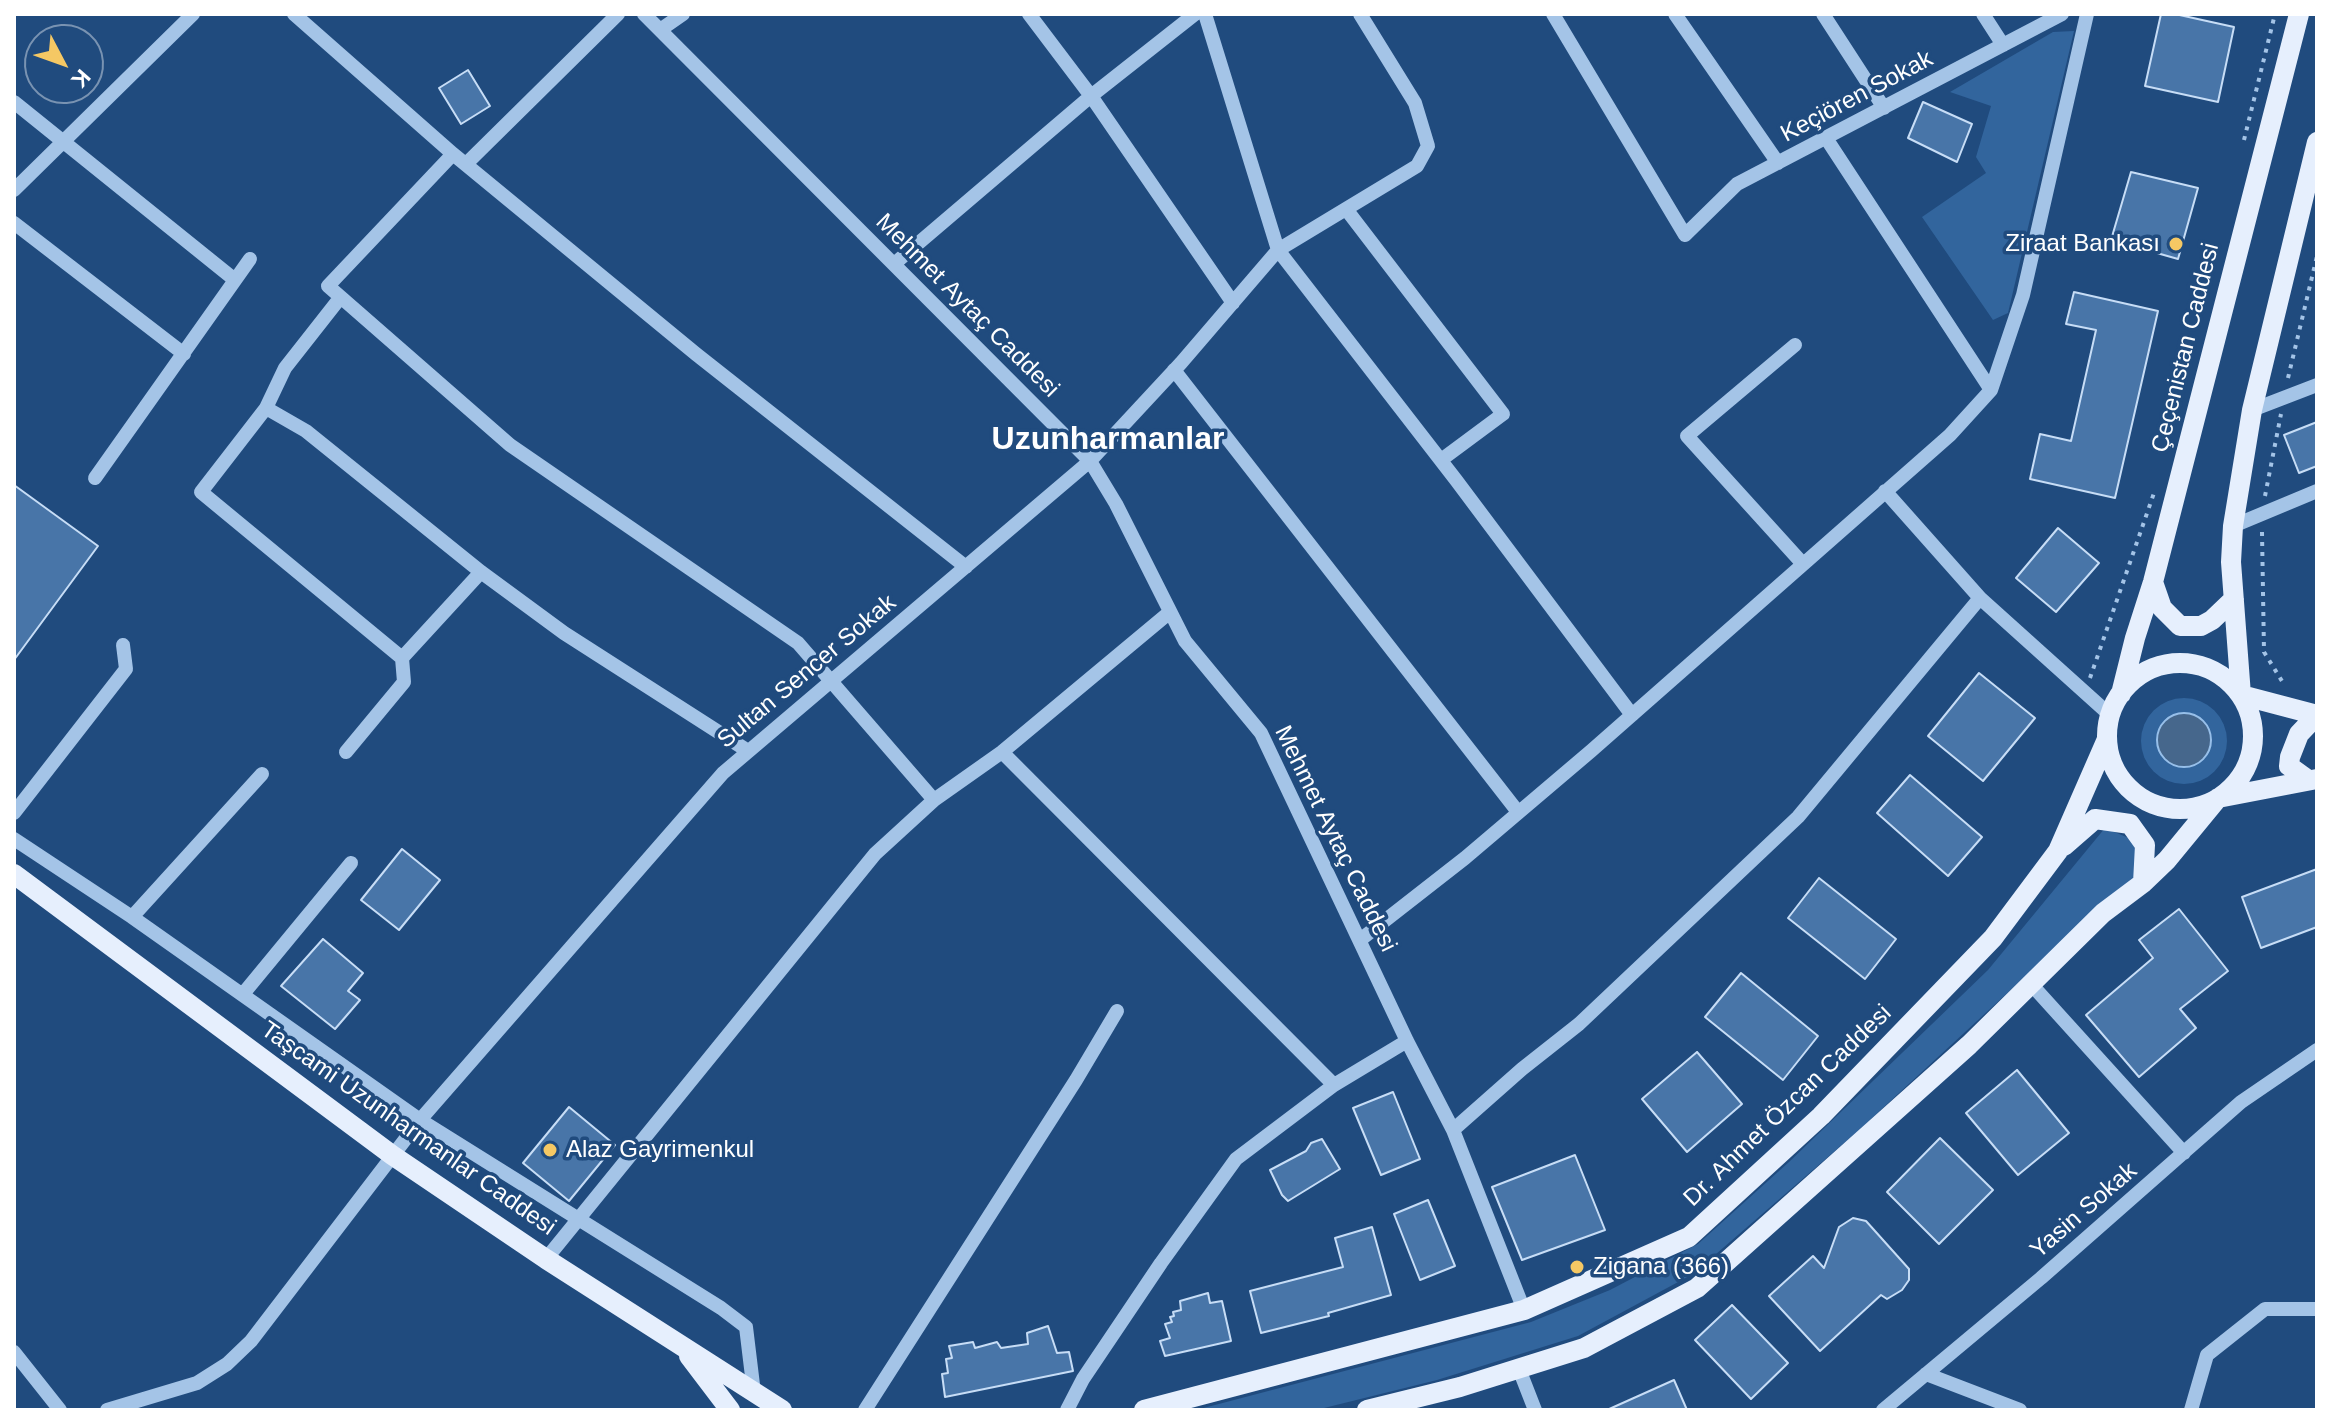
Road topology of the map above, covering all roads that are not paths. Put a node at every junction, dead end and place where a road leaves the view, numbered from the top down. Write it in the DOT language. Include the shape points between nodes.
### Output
graph roads {
  1 [pos="193,14"];
  2 [pos="294,14"];
  3 [pos="618,14"];
  4 [pos="644,14"];
  5 [pos="683,14"];
  6 [pos="1029,14"];
  7 [pos="1195,14"];
  8 [pos="1205,14"];
  9 [pos="1360,14"];
  10 [pos="1553,14"];
  11 [pos="1675,14"];
  12 [pos="1823,14"];
  13 [pos="1983,14"];
  14 [pos="2062,14"];
  15 [pos="2087,14"];
  16 [pos="2299,14"];
  17 [pos="660,30"];
  18 [pos="2003,45"];
  19 [pos="1091,96"];
  20 [pos="14,102"];
  21 [pos="1884,108"];
  22 [pos="1826,138"];
  23 [pos="62,141"];
  24 [pos="2317,142"];
  25 [pos="453,154"];
  26 [pos="1778,163"];
  27 [pos="466,164"];
  28 [pos="14,190"];
  29 [pos="1346,209"];
  30 [pos="14,223"];
  31 [pos="1278,250"];
  32 [pos="250,259"];
  33 [pos="894,264"];
  34 [pos="235,280"];
  35 [pos="340,298"];
  36 [pos="1233,303"];
  37 [pos="1795,345"];
  38 [pos="184,354"];
  39 [pos="1174,370"];
  40 [pos="2317,385"];
  41 [pos="1991,390"];
  42 [pos="266,408"];
  43 [pos="2252,410"];
  44 [pos="1441,460"];
  45 [pos="1090,461"];
  46 [pos="95,478"];
  47 [pos="1885,491"];
  48 [pos="2317,491"];
  49 [pos="2233,526"];
  50 [pos="1803,564"];
  51 [pos="966,567"];
  52 [pos="481,572"];
  53 [pos="2153,582"];
  54 [pos="1980,598"];
  55 [pos="2234,599"];
  56 [pos="1170,612"];
  57 [pos="123,645"];
  58 [pos="402,658"];
  59 [pos="830,682"];
  60 [pos="2121,694"];
  61 [pos="2241,695"];
  62 [pos="1632,715"];
  63 [pos="2110,715"];
  64 [pos="2317,715"];
  65 [pos="2107,739"];
  66 [pos="748,751"];
  67 [pos="346,752"];
  68 [pos="1002,752"];
  69 [pos="262,774"];
  70 [pos="2312,779"];
  71 [pos="2218,798"];
  72 [pos="934,800"];
  73 [pos="1518,812"];
  74 [pos="14,813"];
  75 [pos="14,839"];
  76 [pos="2058,851"];
  77 [pos="351,863"];
  78 [pos="14,874"];
  79 [pos="2143,883"];
  80 [pos="132,917"];
  81 [pos="1360,940"];
  82 [pos="2031,984"];
  83 [pos="243,994"];
  84 [pos="1117,1011"];
  85 [pos="1407,1041"];
  86 [pos="2317,1050"];
  87 [pos="1334,1085"];
  88 [pos="420,1120"];
  89 [pos="1453,1130"];
  90 [pos="2184,1153"];
  91 [pos="392,1155"];
  92 [pos="576,1219"];
  93 [pos="546,1259"];
  94 [pos="2317,1309"];
  95 [pos="1524,1310"];
  96 [pos="679,1344"];
  97 [pos="14,1352"];
  98 [pos="1519,1369"];
  99 [pos="1926,1374"];
  100 [pos="754,1393"];
  101 [pos="60,1410"];
  102 [pos="107,1410"];
  103 [pos="730,1410"];
  104 [pos="782,1410"];
  105 [pos="865,1410"];
  106 [pos="1067,1410"];
  107 [pos="1144,1410"];
  108 [pos="1367,1410"];
  109 [pos="1535,1410"];
  110 [pos="1883,1410"];
  111 [pos="2020,1410"];
  112 [pos="2191,1410"];
  1 -- 23 [label="street"];
  2 -- 25 [label="street"];
  3 -- 27 [label="street"];
  4 -- 17 [label="street, Mehmet Aytaç Caddesi"];
  5 -- 17 [label="street"];
  6 -- 19 [label="street"];
  7 -- 19 [label="street"];
  8 -- 31 [label="street"];
  9 -- 29 [label="street, Sultan Sencer Sokak" via="1415,103 1428,146 1417,166"];
  10 -- 26 [label="street, Keçiören Sokak" via="1685,235 1737,184"];
  11 -- 26 [label="street"];
  12 -- 21 [label="street"];
  13 -- 18 [label="street"];
  14 -- 18 [label="street, Keçiören Sokak"];
  15 -- 41 [label="street" via="2023,295"];
  16 -- 53 [label="main road, Çeçenistan Caddesi"];
  17 -- 33 [label="street, Mehmet Aytaç Caddesi"];
  18 -- 21 [label="street, Keçiören Sokak"];
  19 -- 33 [label="street"];
  19 -- 36 [label="street"];
  20 -- 23 [label="street"];
  21 -- 22 [label="street, Keçiören Sokak"];
  22 -- 26 [label="street, Keçiören Sokak"];
  22 -- 41 [label="street"];
  23 -- 28 [label="street"];
  23 -- 34 [label="street"];
  24 -- 43 [label="main road"];
  25 -- 27 [label="street"];
  25 -- 35 [label="street" via="328,286"];
  27 -- 51 [label="street"];
  29 -- 31 [label="street, Sultan Sencer Sokak"];
  29 -- 44 [label="street" via="1503,414"];
  30 -- 38 [label="street"];
  31 -- 36 [label="street, Sultan Sencer Sokak"];
  31 -- 44 [label="street"];
  32 -- 34 [label="street"];
  33 -- 45 [label="street, Mehmet Aytaç Caddesi"];
  34 -- 38 [label="street"];
  35 -- 42 [label="street" via="285,368"];
  35 -- 59 [label="street" via="510,445 798,643"];
  36 -- 39 [label="street, Sultan Sencer Sokak"];
  37 -- 50 [label="street" via="1687,436"];
  38 -- 46 [label="street"];
  39 -- 45 [label="street, Sultan Sencer Sokak"];
  39 -- 73 [label="street"];
  40 -- 43 [label="street"];
  41 -- 47 [label="street" via="1950,435"];
  42 -- 52 [label="street" via="306,431"];
  42 -- 58 [label="street" via="201,492"];
  43 -- 49 [label="main road"];
  44 -- 62 [label="street"];
  45 -- 51 [label="street, Sultan Sencer Sokak"];
  45 -- 56 [label="street, Mehmet Aytaç Caddesi"];
  47 -- 50 [label="street"];
  47 -- 54 [label="street"];
  48 -- 49 [label="street"];
  49 -- 55 [label="main road"];
  50 -- 62 [label="street"];
  51 -- 59 [label="street, Sultan Sencer Sokak"];
  52 -- 58 [label="street"];
  52 -- 66 [label="street" via="564,633"];
  53 -- 55 [label="main road" via="2162,608 2180,626 2201,626"];
  53 -- 60 [label="main road, Çeçenistan Caddesi"];
  54 -- 63 [label="street"];
  54 -- 89 [label="street" via="1798,817 1579,1024"];
  55 -- 61 [label="main road"];
  56 -- 68 [label="street"];
  56 -- 81 [label="street, Mehmet Aytaç Caddesi" via="1185,641 1261,733"];
  57 -- 74 [label="street" via="126,669"];
  58 -- 67 [label="street" via="404,682"];
  59 -- 66 [label="street, Sultan Sencer Sokak"];
  59 -- 72 [label="street"];
  60 -- 61 [label="main road" via="2137,677 2181,662 2215,672"];
  60 -- 63 [label="main road"];
  61 -- 64 [label="main road"];
  61 -- 71 [label="main road" via="2251,716 2248,763"];
  62 -- 73 [label="street"];
  63 -- 65 [label="main road"];
  64 -- 70 [label="main road" via="2299,734 2289,766"];
  65 -- 71 [label="main road" via="2112,764 2126,785 2146,800 2182,808"];
  65 -- 76 [label="main road, Dr. Ahmet Özcan Caddesi"];
  66 -- 88 [label="street, Sultan Sencer Sokak" via="712,785"];
  68 -- 72 [label="street"];
  68 -- 87 [label="street"];
  69 -- 80 [label="street"];
  70 -- 71 [label="main road"];
  71 -- 79 [label="main road"];
  72 -- 92 [label="street" via="875,854"];
  73 -- 81 [label="street"];
  75 -- 80 [label="street"];
  76 -- 79 [label="main road" via="2095,819 2130,824 2145,845"];
  76 -- 95 [label="main road, Dr. Ahmet Özcan Caddesi" via="1993,938 1821,1116 1689,1237"];
  77 -- 83 [label="street"];
  78 -- 91 [label="main road, Taşcami Uzunharmanlar Caddesi"];
  79 -- 82 [label="main road" via="2103,913"];
  80 -- 83 [label="street"];
  81 -- 85 [label="street, Mehmet Aytaç Caddesi"];
  82 -- 90 [label="street"];
  82 -- 98 [label="main road" via="1697,1288 1584,1348"];
  83 -- 88 [label="street"];
  84 -- 105 [label="street"];
  85 -- 87 [label="street"];
  85 -- 89 [label="street, Mehmet Aytaç Caddesi"];
  86 -- 90 [label="street, Yasin Sokak" via="2241,1102"];
  87 -- 106 [label="street" via="1236,1159 1100,1353"];
  88 -- 91 [label="street, Sultan Sencer Sokak"];
  88 -- 92 [label="street"];
  89 -- 95 [label="street, Mehmet Aytaç Caddesi"];
  90 -- 99 [label="street, Yasin Sokak"];
  91 -- 93 [label="main road, Taşcami Uzunharmanlar Caddesi"];
  91 -- 102 [label="street, Sultan Sencer Sokak" via="251,1341 227,1364 197,1383"];
  92 -- 93 [label="street"];
  92 -- 100 [label="street" via="746,1327"];
  93 -- 96 [label="main road, Taşcami Uzunharmanlar Caddesi"];
  94 -- 112 [label="street" via="2265,1309 2207,1355"];
  95 -- 107 [label="main road, Dr. Ahmet Özcan Caddesi"];
  96 -- 100 [label="main road, Taşcami Uzunharmanlar Caddesi"];
  96 -- 103 [label="main road"];
  97 -- 101 [label="street"];
  98 -- 108 [label="main road"];
  98 -- 109 [label="street"];
  99 -- 110 [label="street, Yasin Sokak"];
  99 -- 111 [label="street"];
  100 -- 104 [label="main road, Taşcami Uzunharmanlar Caddesi"];
}
